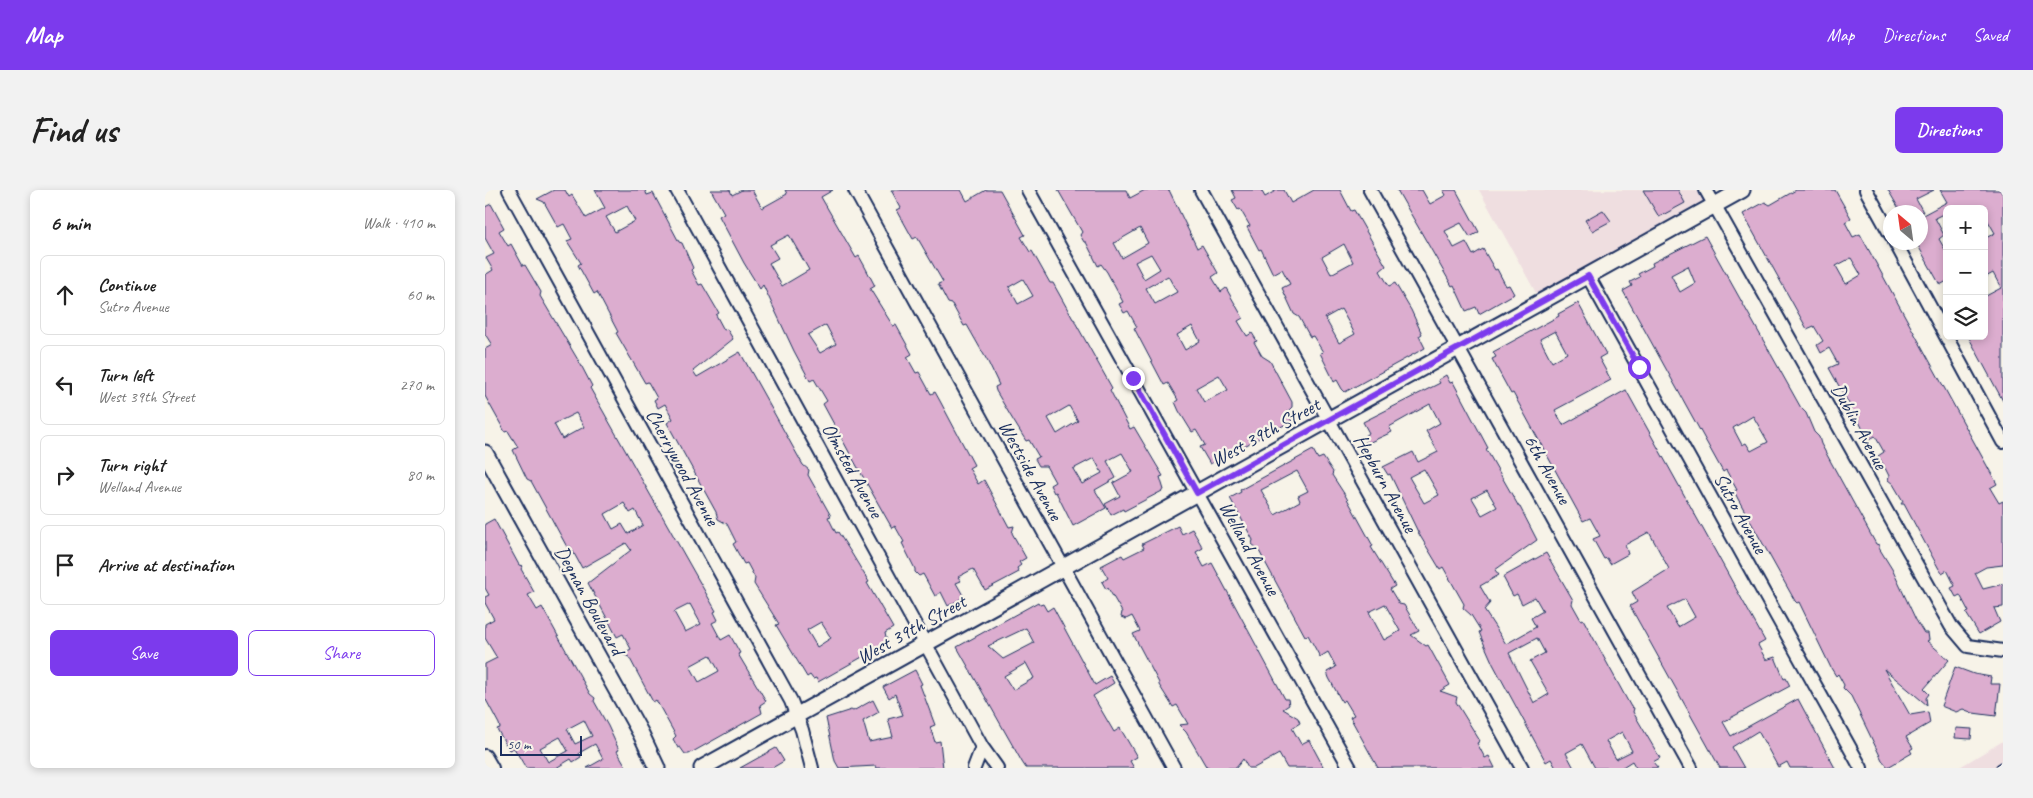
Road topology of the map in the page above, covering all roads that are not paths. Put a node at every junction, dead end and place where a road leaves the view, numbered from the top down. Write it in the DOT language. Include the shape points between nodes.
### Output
graph roads {
  1 [pos="509,190"];
  2 [pos="677,190"];
  3 [pos="855,190"];
  4 [pos="1028,190"];
  5 [pos="1201,190"];
  6 [pos="1370,190"];
  7 [pos="1706,190"];
  8 [pos="1742,190"];
  9 [pos="1866,190"];
  10 [pos="1715,205"];
  11 [pos="1883,221"];
  12 [pos="1899,250"];
  13 [pos="1588,276"];
  14 [pos="1460,347"];
  15 [pos="1329,419"];
  16 [pos="2003,442"];
  17 [pos="485,453"];
  18 [pos="1197,493"];
  19 [pos="1063,567"];
  20 [pos="927,643"];
  21 [pos="2003,651"];
  22 [pos="796,715"];
  23 [pos="982,746"];
  24 [pos="485,756"];
  25 [pos="2003,766"];
  26 [pos="492,768"];
  27 [pos="657,768"];
  28 [pos="702,768"];
  29 [pos="811,768"];
  30 [pos="974,768"];
  31 [pos="997,768"];
  32 [pos="1174,768"];
  33 [pos="1350,768"];
  34 [pos="1522,768"];
  35 [pos="1691,768"];
  36 [pos="1861,768"];
  37 [pos="1999,768"];
  1 -- 22 [label="street, Cherrywood Avenue"];
  2 -- 20 [label="street, Olmsted Avenue"];
  3 -- 19 [label="street, Westside Avenue"];
  4 -- 18 [label="street, Welland Avenue"];
  5 -- 15 [label="street, Hepburn Avenue"];
  6 -- 14 [label="street, 6th Avenue"];
  7 -- 10 [label="street, Dublin Avenue"];
  8 -- 10 [label="street, West 39th Street"];
  9 -- 11 [label="street"];
  10 -- 13 [label="street, West 39th Street"];
  10 -- 21 [label="street, Dublin Avenue" via="1951,626 1969,646"];
  12 -- 16 [label="street"];
  13 -- 14 [label="street, West 39th Street"];
  13 -- 36 [label="street, Sutro Avenue"];
  14 -- 15 [label="street, West 39th Street"];
  14 -- 35 [label="street, 6th Avenue"];
  15 -- 18 [label="street, West 39th Street"];
  15 -- 34 [label="street, Hepburn Avenue"];
  17 -- 27 [label="street, Degnan Boulevard"];
  18 -- 19 [label="street, West 39th Street"];
  18 -- 33 [label="street, Welland Avenue"];
  19 -- 20 [label="street, West 39th Street"];
  19 -- 32 [label="street, Westside Avenue"];
  20 -- 22 [label="street, West 39th Street"];
  20 -- 23 [label="street, Olmsted Avenue"];
  22 -- 28 [label="street, West 39th Street"];
  22 -- 29 [label="street, Cherrywood Avenue"];
  23 -- 30 [label="street"];
  23 -- 31 [label="street, Olmsted Avenue"];
  24 -- 26 [label="street"];
  25 -- 37 [label="lane"];
}
